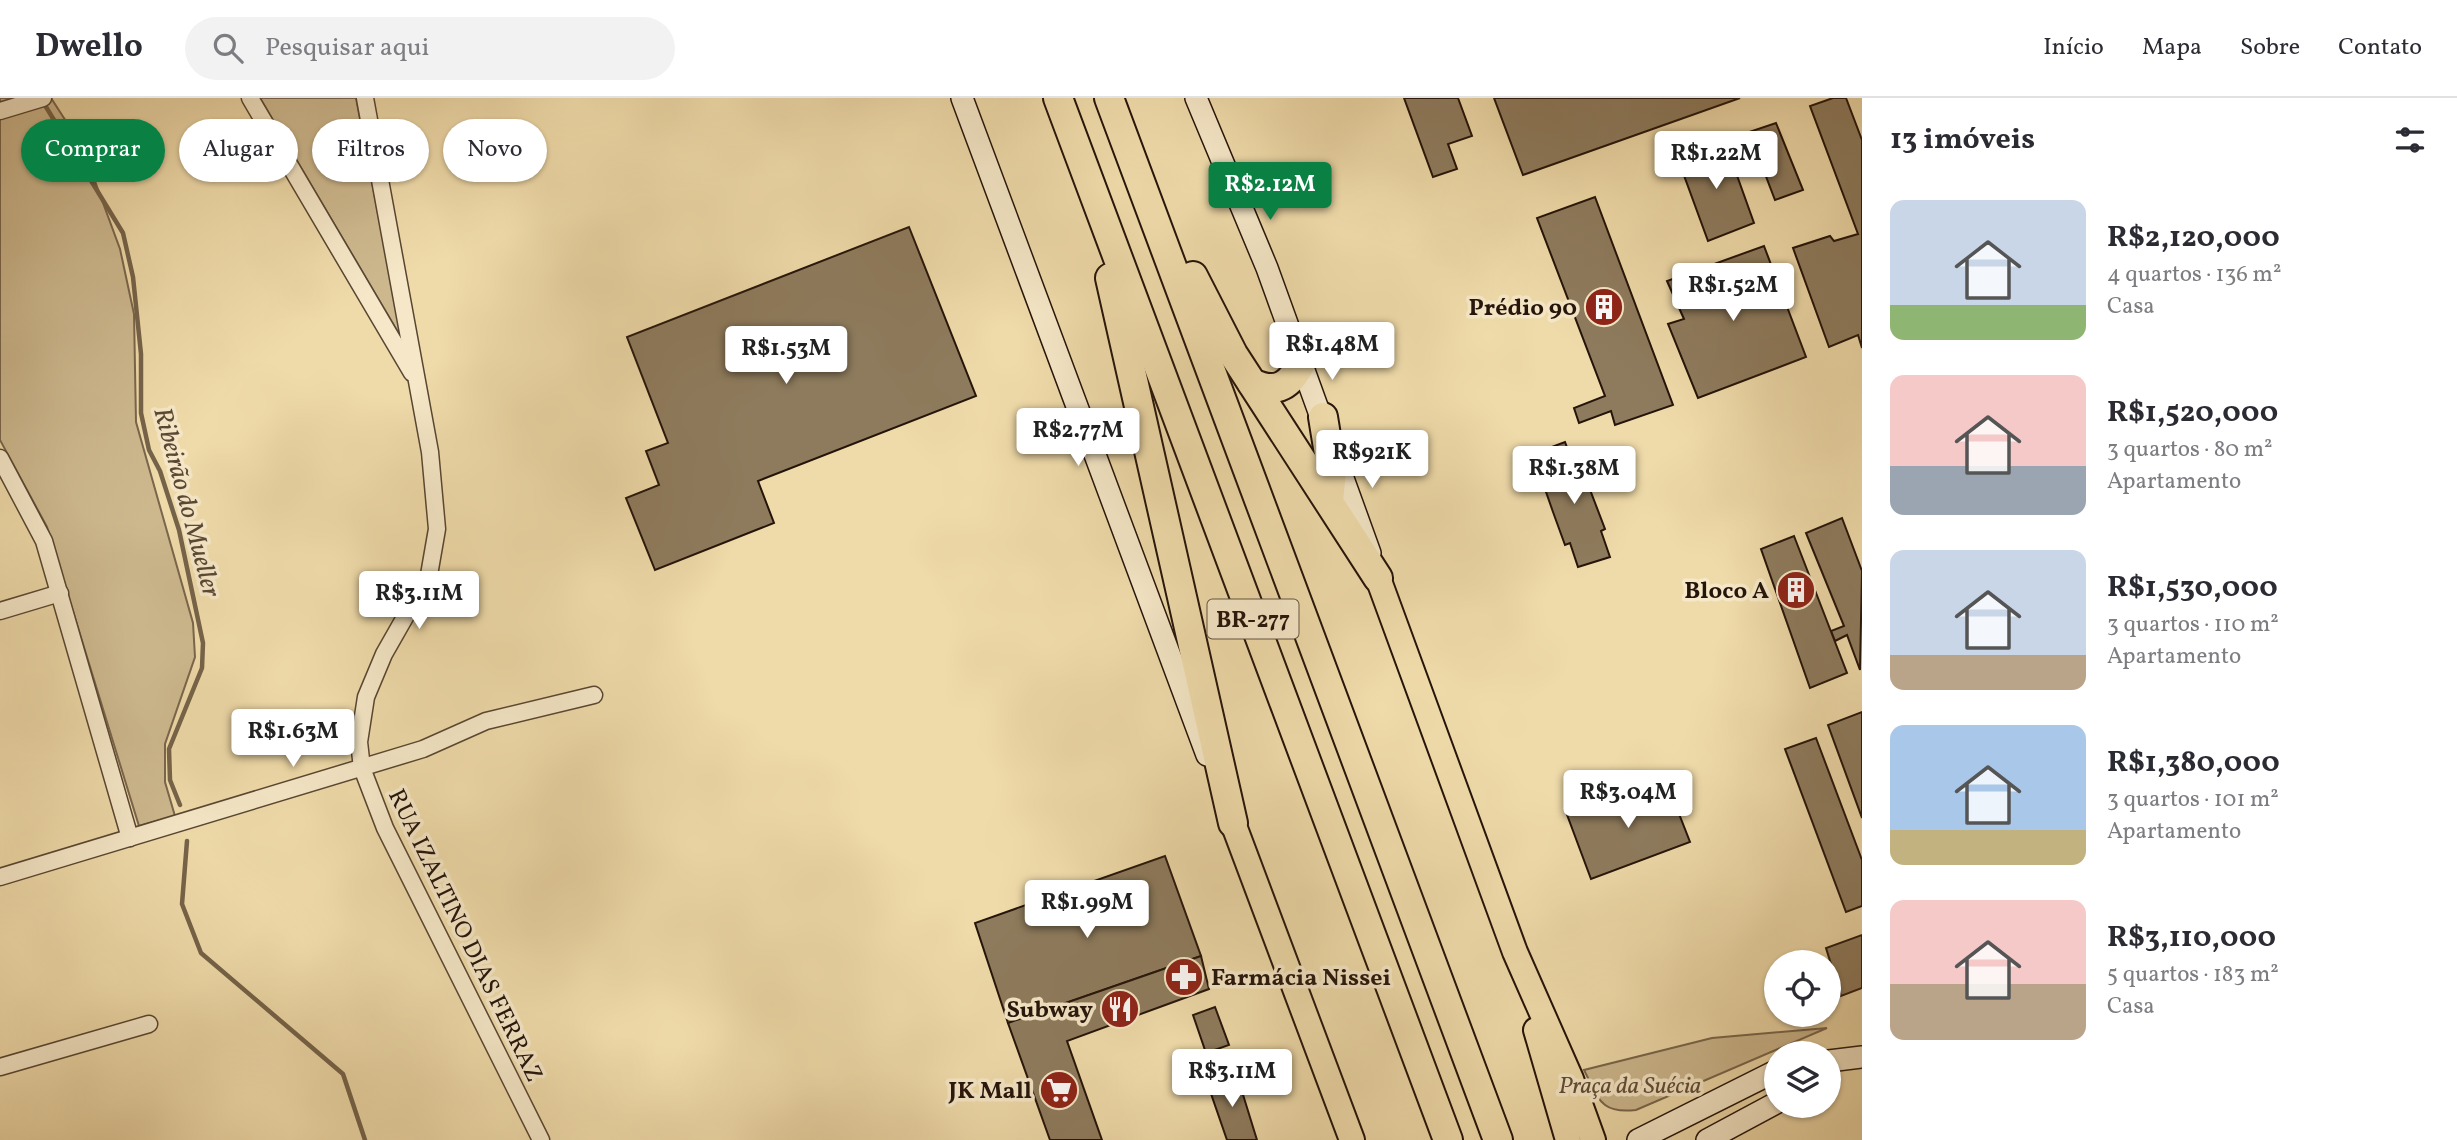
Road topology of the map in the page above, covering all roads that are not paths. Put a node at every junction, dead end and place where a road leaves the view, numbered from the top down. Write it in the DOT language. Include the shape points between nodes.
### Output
graph roads {
  1 [pos="250,98"];
  2 [pos="365,98"];
  3 [pos="962,98"];
  4 [pos="1058,98"];
  5 [pos="1109,98"];
  6 [pos="1118,98"];
  7 [pos="1196,98"];
  8 [pos="37,100"];
  9 [pos="0,111"];
  10 [pos="1086,173"];
  11 [pos="1302,361"];
  12 [pos="1252,383"];
  13 [pos="419,384"];
  14 [pos="1323,417"];
  15 [pos="0,458"];
  16 [pos="6,480"];
  17 [pos="1329,500"];
  18 [pos="1378,578"];
  19 [pos="60,593"];
  20 [pos="0,611"];
  21 [pos="594,695"];
  22 [pos="362,768"];
  23 [pos="1233,823"];
  24 [pos="130,838"];
  25 [pos="0,877"];
  26 [pos="1515,952"];
  27 [pos="149,1024"];
  28 [pos="1862,1057"];
  29 [pos="1841,1060"];
  30 [pos="0,1067"];
  31 [pos="1764,1077"];
  32 [pos="1764,1109"];
  33 [pos="1348,1134"];
  34 [pos="1496,1134"];
  35 [pos="541,1140"];
  36 [pos="1448,1140"];
  37 [pos="1568,1140"];
  38 [pos="1593,1140"];
  39 [pos="1638,1140"];
  40 [pos="1707,1140"];
  1 -- 13 [label="street"];
  2 -- 13 [label="street, RUA IZALTINO DIAS FERRAZ"];
  3 -- 23 [label="main road"];
  4 -- 10 [label="highway, BR-277"];
  5 -- 34 [label="highway, BR-277"];
  6 -- 12 [label="highway" via="1185,260"];
  7 -- 11 [label="main road"];
  8 -- 9 [label="street"];
  10 -- 23 [label="highway"];
  10 -- 36 [label="highway, BR-277"];
  11 -- 12 [label="highway" via="1289,383 1277,389 1266,390"];
  11 -- 14 [label="main road"];
  12 -- 17 [label="highway"];
  13 -- 22 [label="street, RUA IZALTINO DIAS FERRAZ" via="436,509 433,562 366,697 359,743"];
  14 -- 17 [label="highway" via="1332,472"];
  14 -- 18 [label="main road"];
  15 -- 16 [label="street"];
  16 -- 19 [label="street" via="44,541"];
  17 -- 18 [label="highway"];
  18 -- 26 [label="main road"];
  19 -- 20 [label="street"];
  19 -- 24 [label="street"];
  21 -- 22 [label="street" via="486,721 430,747"];
  22 -- 24 [label="street"];
  22 -- 35 [label="street, RUA IZALTINO DIAS FERRAZ" via="385,828"];
  23 -- 33 [label="main road"];
  24 -- 25 [label="street"];
  26 -- 37 [label="main road"];
  26 -- 38 [label="main road"];
  27 -- 30 [label="street"];
  28 -- 29 [label="main road"];
  31 -- 39 [label="main road"];
  32 -- 40 [label="main road"];
}
